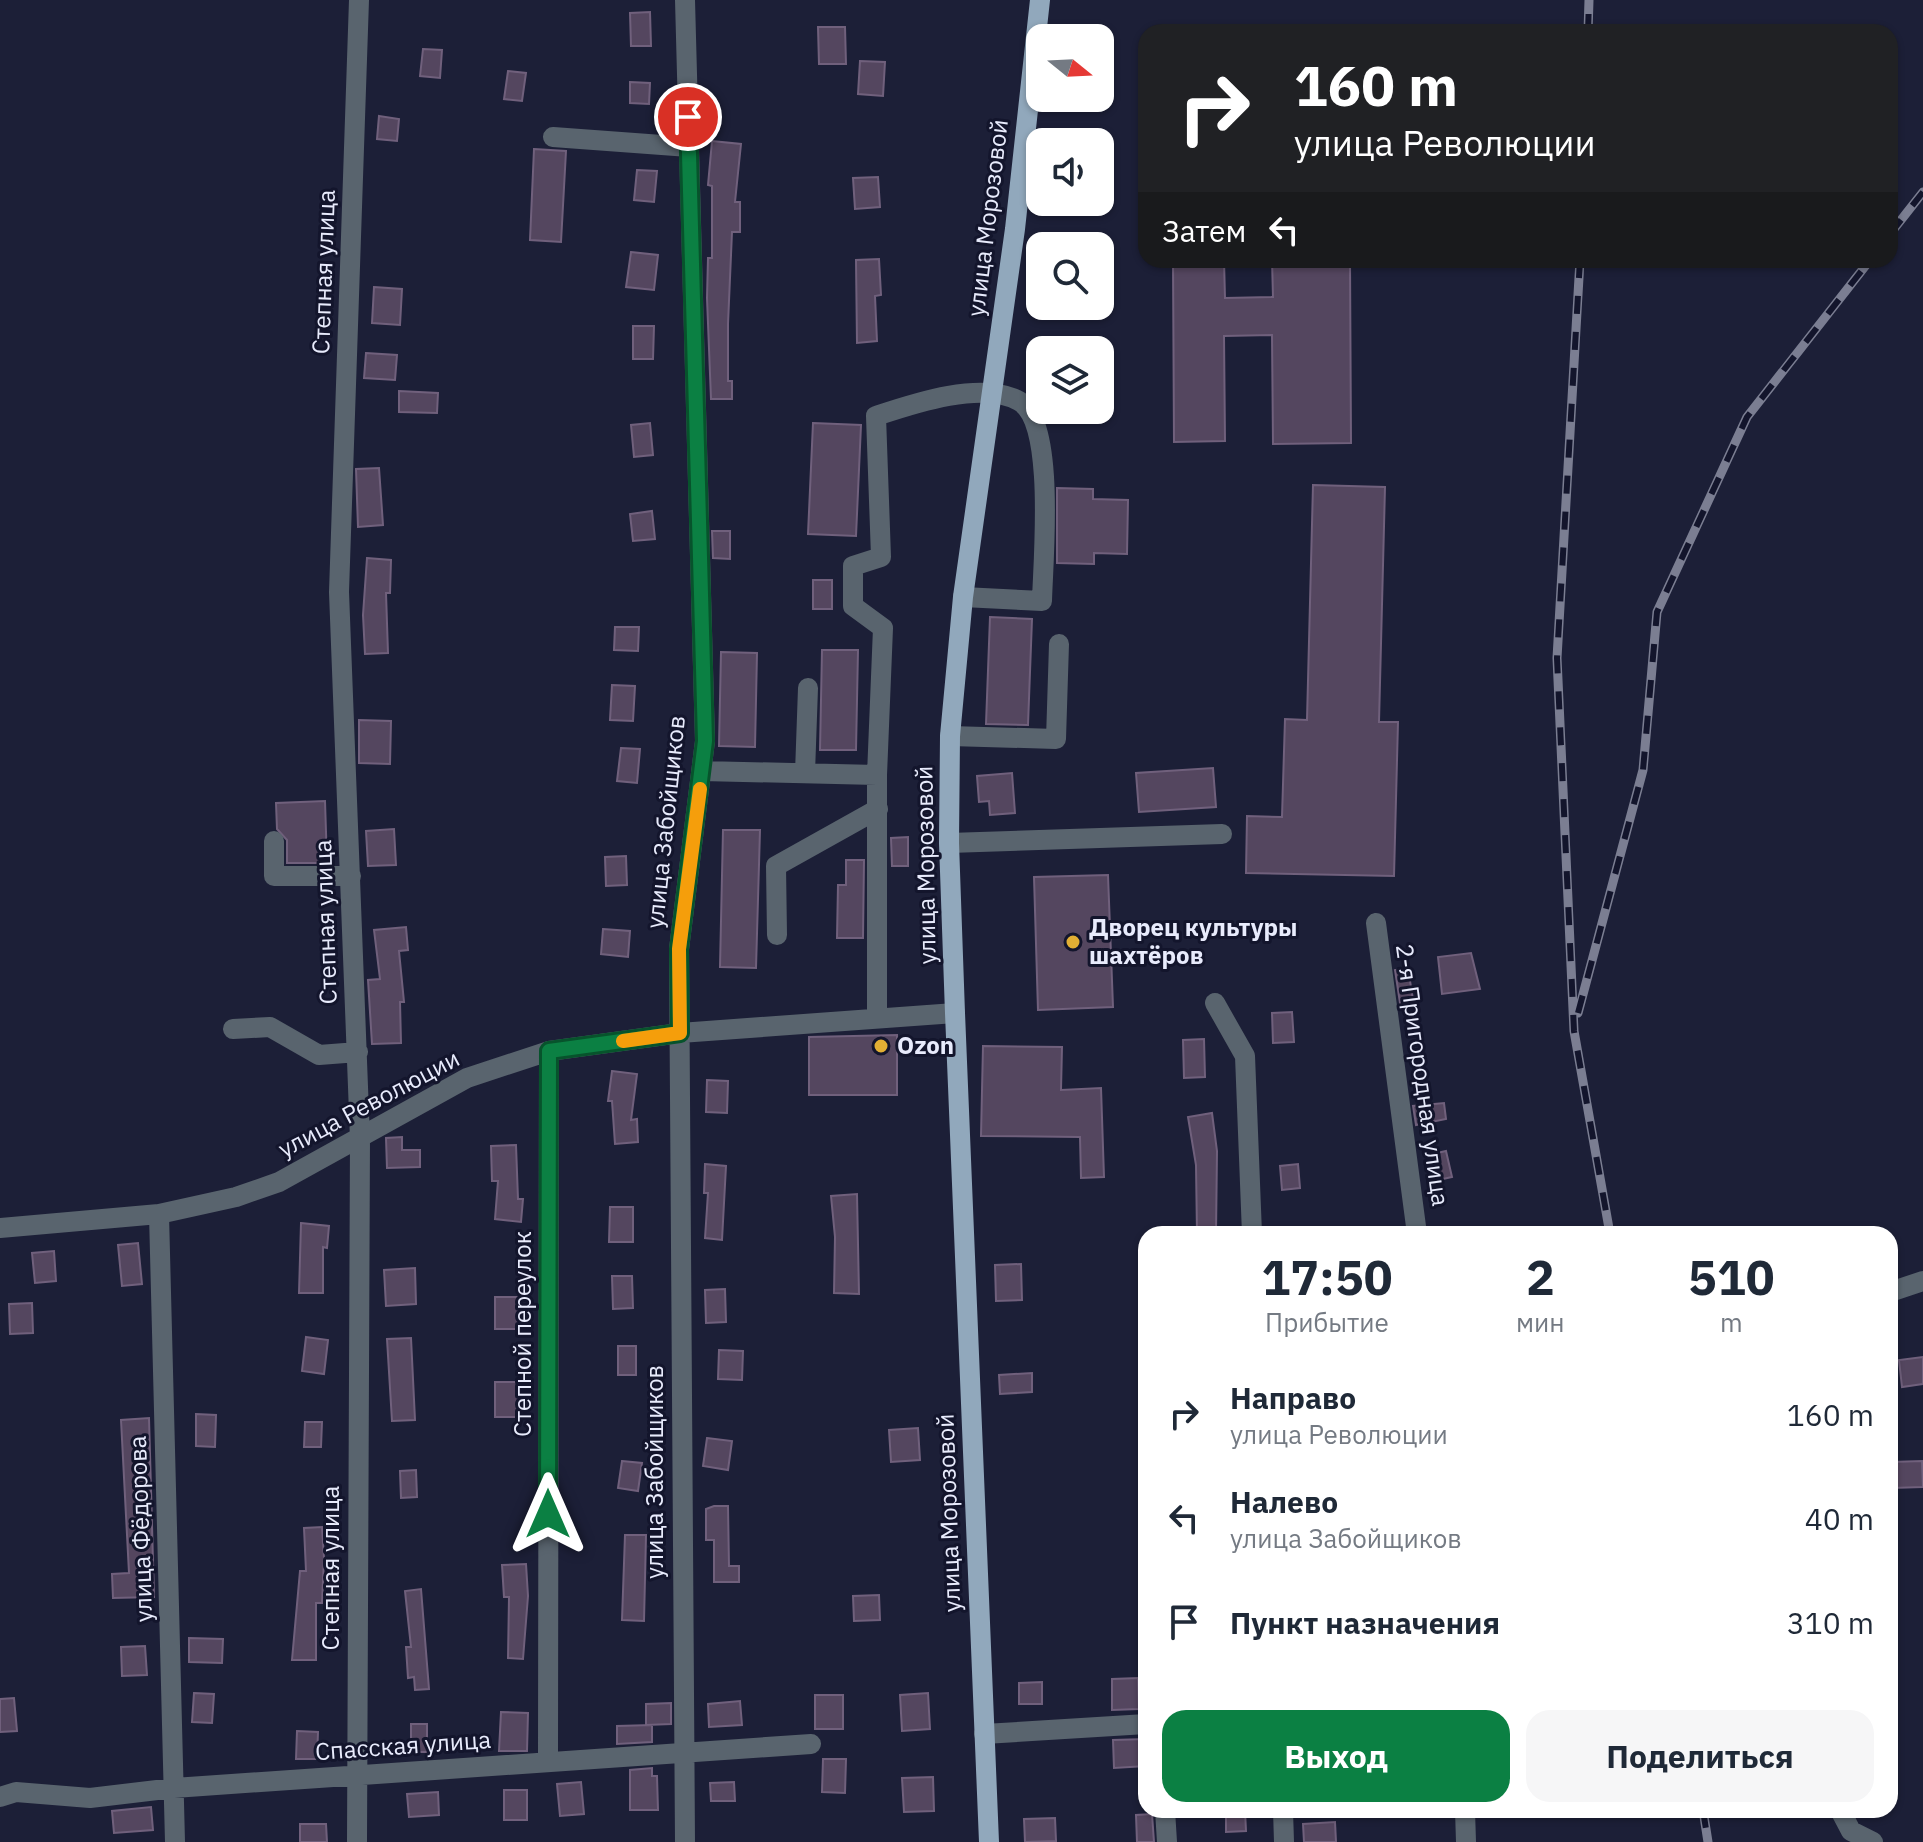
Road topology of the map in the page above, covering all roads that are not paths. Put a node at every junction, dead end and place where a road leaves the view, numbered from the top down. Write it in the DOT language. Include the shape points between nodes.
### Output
graph roads {
  1 [pos="359,0"];
  2 [pos="685,0"];
  3 [pos="1040,0"];
  4 [pos="553,137"];
  5 [pos="689,147"];
  6 [pos="993,394"];
  7 [pos="963,597"];
  8 [pos="1059,644"];
  9 [pos="808,688"];
  10 [pos="950,736"];
  11 [pos="702,771"];
  12 [pos="805,773"];
  13 [pos="877,775"];
  14 [pos="878,809"];
  15 [pos="1222,834"];
  16 [pos="274,841"];
  17 [pos="949,843"];
  18 [pos="351,876"];
  19 [pos="1376,923"];
  20 [pos="777,935"];
  21 [pos="1215,1003"];
  22 [pos="955,1013"];
  23 [pos="877,1018"];
  24 [pos="233,1029"];
  25 [pos="680,1033"];
  26 [pos="549,1051"];
  27 [pos="358,1052"];
  28 [pos="360,1139"];
  29 [pos="159,1214"];
  30 [pos="1252,1226"];
  31 [pos="1416,1226"];
  32 [pos="0,1228"];
  33 [pos="1923,1281"];
  34 [pos="1898,1289"];
  35 [pos="1138,1724"];
  36 [pos="984,1734"];
  37 [pos="811,1744"];
  38 [pos="682,1756"];
  39 [pos="548,1761"];
  40 [pos="356,1776"];
  41 [pos="174,1788"];
  42 [pos="0,1797"];
  43 [pos="1166,1818"];
  44 [pos="1283,1818"];
  45 [pos="1465,1818"];
  46 [pos="1844,1818"];
  47 [pos="175,1842"];
  48 [pos="357,1842"];
  49 [pos="685,1842"];
  50 [pos="989,1842"];
  51 [pos="1167,1842"];
  52 [pos="1284,1842"];
  53 [pos="1466,1842"];
  54 [pos="1873,1842"];
  1 -- 18 [label="street, Степная улица" via="339,592"];
  2 -- 5 [label="street, улица Забойщиков"];
  3 -- 6 [label="main road, улица Морозовой"];
  4 -- 5 [label="street"];
  5 -- 11 [label="street, улица Забойщиков"];
  6 -- 7 [label="main road, улица Морозовой"];
  6 -- 7 [label="street" via="1019,401 1035,417 1044,467 1042,601"];
  6 -- 13 [label="street" via="934,398 876,416 881,557 853,566 853,606 883,628"];
  7 -- 10 [label="main road, улица Морозовой"];
  8 -- 10 [label="street" via="1056,739"];
  9 -- 12 [label="street"];
  10 -- 17 [label="main road, улица Морозовой"];
  11 -- 12 [label="street"];
  11 -- 25 [label="street, улица Забойщиков" via="679,949"];
  12 -- 13 [label="street"];
  13 -- 14 [label="street"];
  14 -- 20 [label="street" via="776,866"];
  14 -- 23 [label="street"];
  15 -- 17 [label="street"];
  16 -- 18 [label="street" via="274,876"];
  17 -- 22 [label="main road, улица Морозовой"];
  18 -- 27 [label="street, Степная улица"];
  19 -- 31 [label="street, 2-я Пригородная улица"];
  21 -- 30 [label="street" via="1245,1056"];
  22 -- 23 [label="street, улица Революции"];
  22 -- 36 [label="main road, улица Морозовой"];
  23 -- 25 [label="street, улица Революции"];
  24 -- 27 [label="street" via="270,1027 319,1055"];
  25 -- 26 [label="street, улица Революции"];
  25 -- 38 [label="street, улица Забойщиков"];
  26 -- 28 [label="street, улица Революции" via="467,1078"];
  26 -- 39 [label="street, Степной переулок"];
  27 -- 28 [label="street, Степная улица"];
  28 -- 29 [label="street, улица Революции" via="279,1182"];
  28 -- 40 [label="street, Степная улица"];
  29 -- 32 [label="street, улица Революции"];
  29 -- 41 [label="street, улица Фёдорова"];
  33 -- 34 [label="street"];
  35 -- 36 [label="street"];
  36 -- 50 [label="main road, улица Морозовой"];
  37 -- 38 [label="street, Спасская улица"];
  38 -- 39 [label="street, Спасская улица"];
  38 -- 49 [label="street, улица Забойщиков"];
  39 -- 40 [label="street, Спасская улица"];
  40 -- 41 [label="street, Спасская улица"];
  40 -- 48 [label="street, Степная улица"];
  41 -- 42 [label="street, Спасская улица" via="90,1798 16,1792"];
  41 -- 47 [label="street, улица Фёдорова"];
  43 -- 51 [label="street"];
  44 -- 52 [label="street"];
  45 -- 53 [label="street"];
  46 -- 54 [label="street" via="1851,1831"];
}
